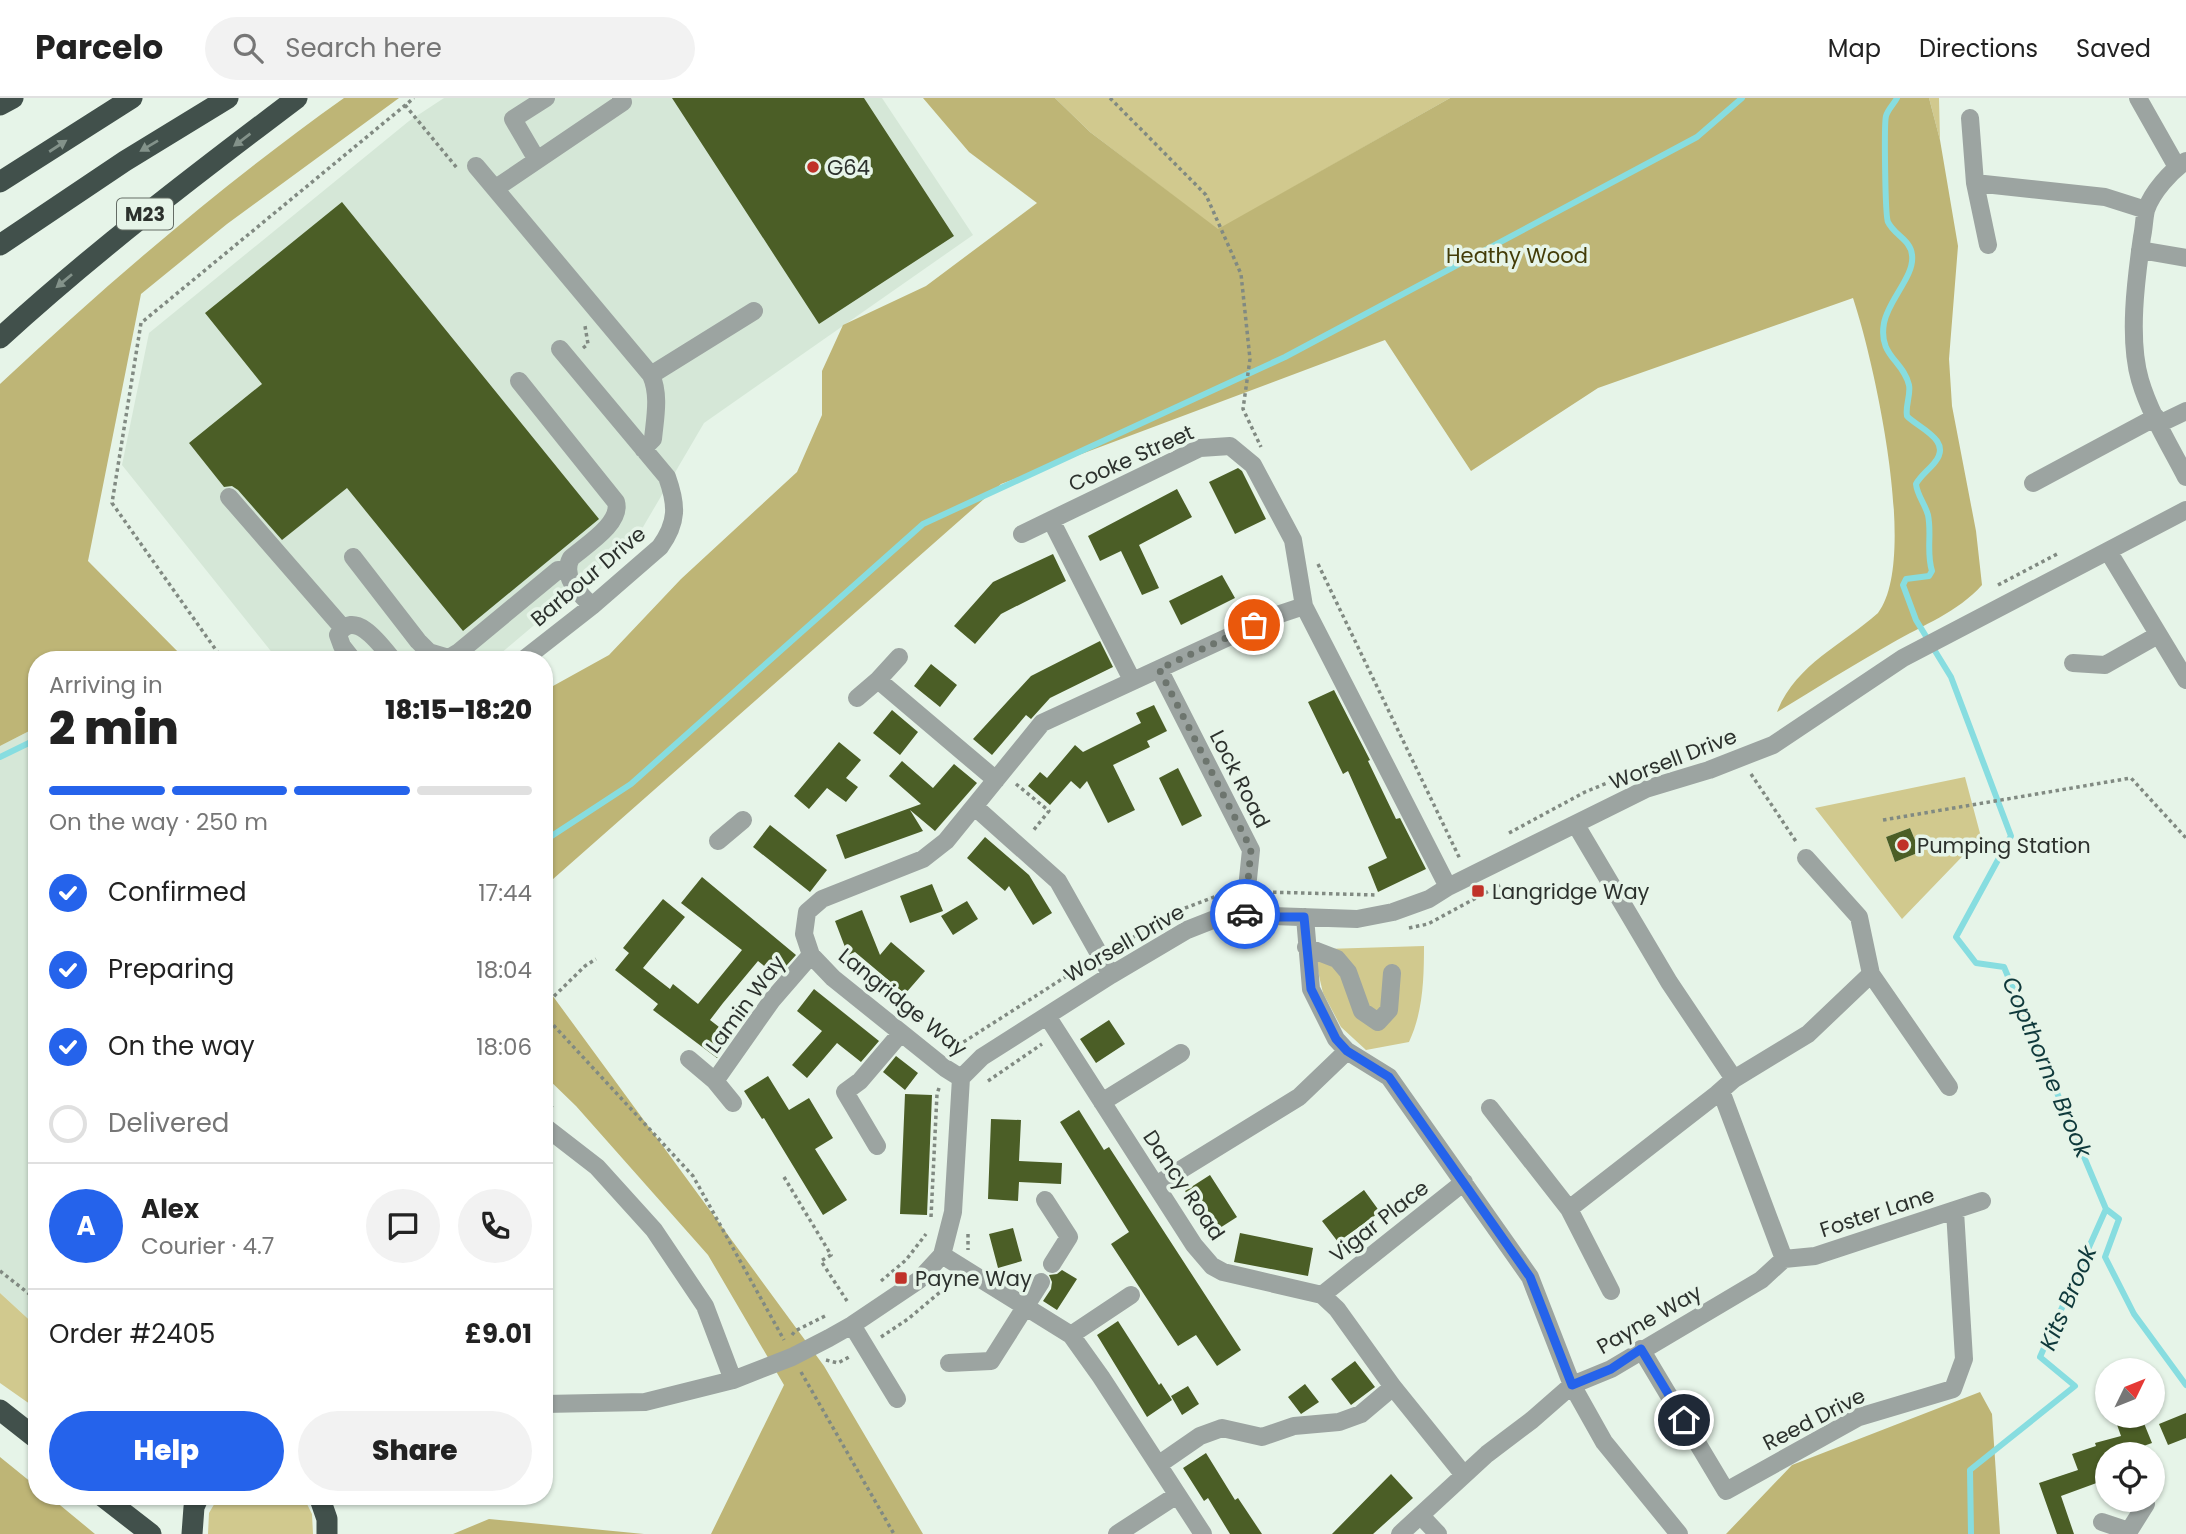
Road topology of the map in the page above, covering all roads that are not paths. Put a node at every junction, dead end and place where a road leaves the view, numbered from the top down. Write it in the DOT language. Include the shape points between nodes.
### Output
graph roads {
  1 [pos="13,98"];
  2 [pos="132,98"];
  3 [pos="228,98"];
  4 [pos="296,98"];
  5 [pos="546,98"];
  6 [pos="621,98"];
  7 [pos="2138,98"];
  8 [pos="0,105"];
  9 [pos="1970,118"];
  10 [pos="537,160"];
  11 [pos="2182,164"];
  12 [pos="476,166"];
  13 [pos="0,182"];
  14 [pos="1975,183"];
  15 [pos="496,188"];
  16 [pos="2146,210"];
  17 [pos="0,245"];
  18 [pos="1988,245"];
  19 [pos="2140,250"];
  20 [pos="2186,258"];
  21 [pos="754,311"];
  22 [pos="0,338"];
  23 [pos="560,349"];
  24 [pos="651,375"];
  25 [pos="519,381"];
  26 [pos="2186,411"];
  27 [pos="2158,421"];
  28 [pos="643,449"];
  29 [pos="2186,477"];
  30 [pos="2033,482"];
  31 [pos="229,496"];
  32 [pos="2186,510"];
  33 [pos="1051,520"];
  34 [pos="1022,534"];
  35 [pos="2108,551"];
  36 [pos="353,556"];
  37 [pos="567,570"];
  38 [pos="592,606"];
  39 [pos="1304,606"];
  40 [pos="342,627"];
  41 [pos="2158,635"];
  42 [pos="346,651"];
  43 [pos="385,651"];
  44 [pos="428,651"];
  45 [pos="460,651"];
  46 [pos="534,651"];
  47 [pos="899,657"];
  48 [pos="2073,663"];
  49 [pos="1159,669"];
  50 [pos="878,680"];
  51 [pos="1132,680"];
  52 [pos="2186,680"];
  53 [pos="857,698"];
  54 [pos="996,780"];
  55 [pos="975,807"];
  56 [pos="743,820"];
  57 [pos="1576,825"];
  58 [pos="718,841"];
  59 [pos="1806,858"];
  60 [pos="1445,879"];
  61 [pos="1244,917"];
  62 [pos="1304,917"];
  63 [pos="1306,947"];
  64 [pos="811,955"];
  65 [pos="1392,973"];
  66 [pos="1871,974"];
  67 [pos="1111,975"];
  68 [pos="1047,1016"];
  69 [pos="901,1033"];
  70 [pos="1347,1051"];
  71 [pos="1181,1053"];
  72 [pos="688,1059"];
  73 [pos="961,1078"];
  74 [pos="715,1081"];
  75 [pos="1950,1087"];
  76 [pos="1724,1088"];
  77 [pos="1102,1102"];
  78 [pos="733,1103"];
  79 [pos="1490,1108"];
  80 [pos="553,1133"];
  81 [pos="877,1146"];
  82 [pos="1464,1182"];
  83 [pos="1156,1185"];
  84 [pos="1045,1200"];
  85 [pos="1982,1201"];
  86 [pos="1569,1209"];
  87 [pos="1955,1211"];
  88 [pos="942,1255"];
  89 [pos="1784,1259"];
  90 [pos="1052,1264"];
  91 [pos="1041,1282"];
  92 [pos="1611,1291"];
  93 [pos="1130,1295"];
  94 [pos="1322,1295"];
  95 [pos="1026,1306"];
  96 [pos="852,1325"];
  97 [pos="1071,1335"];
  98 [pos="1641,1349"];
  99 [pos="949,1363"];
  100 [pos="733,1380"];
  101 [pos="1572,1385"];
  102 [pos="1393,1387"];
  103 [pos="897,1399"];
  104 [pos="553,1404"];
  105 [pos="0,1410"];
  106 [pos="28,1432"];
  107 [pos="1158,1465"];
  108 [pos="1464,1475"];
  109 [pos="1177,1495"];
  110 [pos="114,1505"];
  111 [pos="195,1505"];
  112 [pos="2142,1512"];
  113 [pos="1421,1516"];
  114 [pos="2102,1522"];
  115 [pos="2130,1533"];
  116 [pos="151,1534"];
  117 [pos="192,1534"];
  118 [pos="1117,1534"];
  119 [pos="1203,1534"];
  120 [pos="1400,1534"];
  121 [pos="1438,1534"];
  122 [pos="1679,1534"];
  1 -- 8 [label="highway"];
  13 -- 2 [label="highway, one-way"];
  3 -- 17 [label="highway, M23, one-way"];
  4 -- 22 [label="highway, M23, one-way" via="134,223"];
  5 -- 10 [label="street" via="513,119"];
  6 -- 10 [label="street" via="623,102"];
  7 -- 11 [label="street"];
  9 -- 14 [label="street"];
  10 -- 15 [label="street"];
  11 -- 16 [label="street"];
  12 -- 15 [label="street"];
  14 -- 16 [label="street" via="2105,197"];
  14 -- 18 [label="street"];
  15 -- 24 [label="street"];
  16 -- 19 [label="street"];
  19 -- 20 [label="street"];
  19 -- 27 [label="street" via="2135,353 2140,381"];
  21 -- 24 [label="street"];
  23 -- 28 [label="street, Barbour Drive"];
  24 -- 28 [label="street" via="657,401 653,439"];
  25 -- 37 [label="street" via="616,502 614,520 571,558"];
  26 -- 27 [label="street"];
  27 -- 29 [label="street"];
  27 -- 30 [label="street"];
  28 -- 38 [label="street, Barbour Drive" via="667,477 674,496 676,510 668,536"];
  31 -- 40 [label="street"];
  32 -- 35 [label="street, Worsell Drive"];
  33 -- 34 [label="street, Cooke Street"];
  33 -- 39 [label="street, Cooke Street" via="1200,448 1230,446 1253,465 1293,540"];
  33 -- 51 [label="street"];
  35 -- 41 [label="street"];
  35 -- 57 [label="street, Worsell Drive" via="1903,658 1773,745 1646,789"];
  36 -- 44 [label="street"];
  37 -- 38 [label="street"];
  37 -- 45 [label="street" via="558,570"];
  38 -- 46 [label="street, Barbour Drive"];
  39 -- 49 [label="street, Langridge Way"];
  39 -- 60 [label="street"];
  40 -- 42 [label="street" via="338,635"];
  40 -- 43 [label="street" via="360,626"];
  41 -- 48 [label="street" via="2105,665"];
  41 -- 52 [label="street"];
  47 -- 50 [label="street"];
  49 -- 51 [label="street, Langridge Way"];
  49 -- 61 [label="street, Lock Road" via="1251,849"];
  50 -- 53 [label="street"];
  50 -- 54 [label="street"];
  51 -- 54 [label="street, Langridge Way" via="1042,723"];
  54 -- 55 [label="street, Langridge Way"];
  55 -- 64 [label="street, Langridge Way" via="946,841 923,859 822,899 807,912 804,934"];
  55 -- 67 [label="street" via="1058,881"];
  56 -- 58 [label="street"];
  57 -- 60 [label="street, Worsell Drive"];
  57 -- 76 [label="street" via="1669,982"];
  59 -- 66 [label="street" via="1859,917"];
  60 -- 62 [label="street, Worsell Drive" via="1429,899 1393,912 1357,919"];
  61 -- 62 [label="street, Worsell Drive"];
  61 -- 67 [label="street, Worsell Drive" via="1215,919 1187,930"];
  62 -- 63 [label="street"];
  63 -- 65 [label="street" via="1337,959 1348,972 1362,1012 1378,1022 1389,1010"];
  63 -- 70 [label="street" via="1311,989"];
  64 -- 69 [label="street, Langridge Way" via="832,978"];
  64 -- 74 [label="street, Lamin Way" via="772,1000"];
  66 -- 75 [label="street"];
  66 -- 76 [label="street" via="1808,1034"];
  67 -- 68 [label="street, Worsell Drive"];
  68 -- 73 [label="street, Worsell Drive" via="982,1057"];
  68 -- 77 [label="street, Dancy Road"];
  69 -- 73 [label="street, Langridge Way"];
  69 -- 81 [label="street" via="845,1092"];
  70 -- 82 [label="street" via="1389,1077"];
  70 -- 83 [label="street" via="1299,1097"];
  71 -- 77 [label="street"];
  72 -- 74 [label="street, Lamin Way"];
  73 -- 88 [label="street" via="953,1212"];
  74 -- 78 [label="street, Lamin Way"];
  76 -- 86 [label="street"];
  76 -- 89 [label="street"];
  77 -- 83 [label="street, Dancy Road"];
  79 -- 86 [label="street"];
  80 -- 100 [label="street" via="597,1167 654,1230 705,1306"];
  82 -- 94 [label="street, Vigar Place"];
  82 -- 101 [label="street" via="1530,1277"];
  83 -- 94 [label="street, Dancy Road" via="1212,1266 1243,1278"];
  84 -- 90 [label="street" via="1069,1237"];
  85 -- 87 [label="street, Foster Lane"];
  86 -- 92 [label="street"];
  87 -- 89 [label="street, Foster Lane" via="1815,1256"];
  87 -- 98 [label="street, Reed Drive" via="1964,1359 1953,1389 1859,1417 1726,1491"];
  88 -- 95 [label="street"];
  88 -- 96 [label="street" via="919,1280"];
  89 -- 98 [label="street, Payne Way" via="1761,1280"];
  91 -- 95 [label="street"];
  93 -- 97 [label="street"];
  94 -- 102 [label="street"];
  95 -- 97 [label="street"];
  95 -- 99 [label="street" via="990,1361"];
  96 -- 100 [label="street" via="792,1357"];
  96 -- 103 [label="street"];
  97 -- 107 [label="street"];
  98 -- 101 [label="street, Payne Way" via="1611,1369"];
  100 -- 104 [label="street" via="645,1402"];
  101 -- 108 [label="street, Payne Way"];
  101 -- 122 [label="street" via="1604,1442"];
  102 -- 107 [label="street" via="1361,1414 1339,1422 1294,1426 1262,1437 1222,1428 1200,1436"];
  102 -- 108 [label="street"];
  105 -- 106 [label="highway"];
  107 -- 109 [label="street"];
  108 -- 113 [label="street, Payne Way"];
  109 -- 118 [label="street"];
  109 -- 119 [label="street"];
  110 -- 116 [label="highway"];
  111 -- 117 [label="highway"];
  112 -- 115 [label="street"];
  113 -- 120 [label="street, Payne Way"];
  113 -- 121 [label="street"];
  114 -- 115 [label="street"];
}
